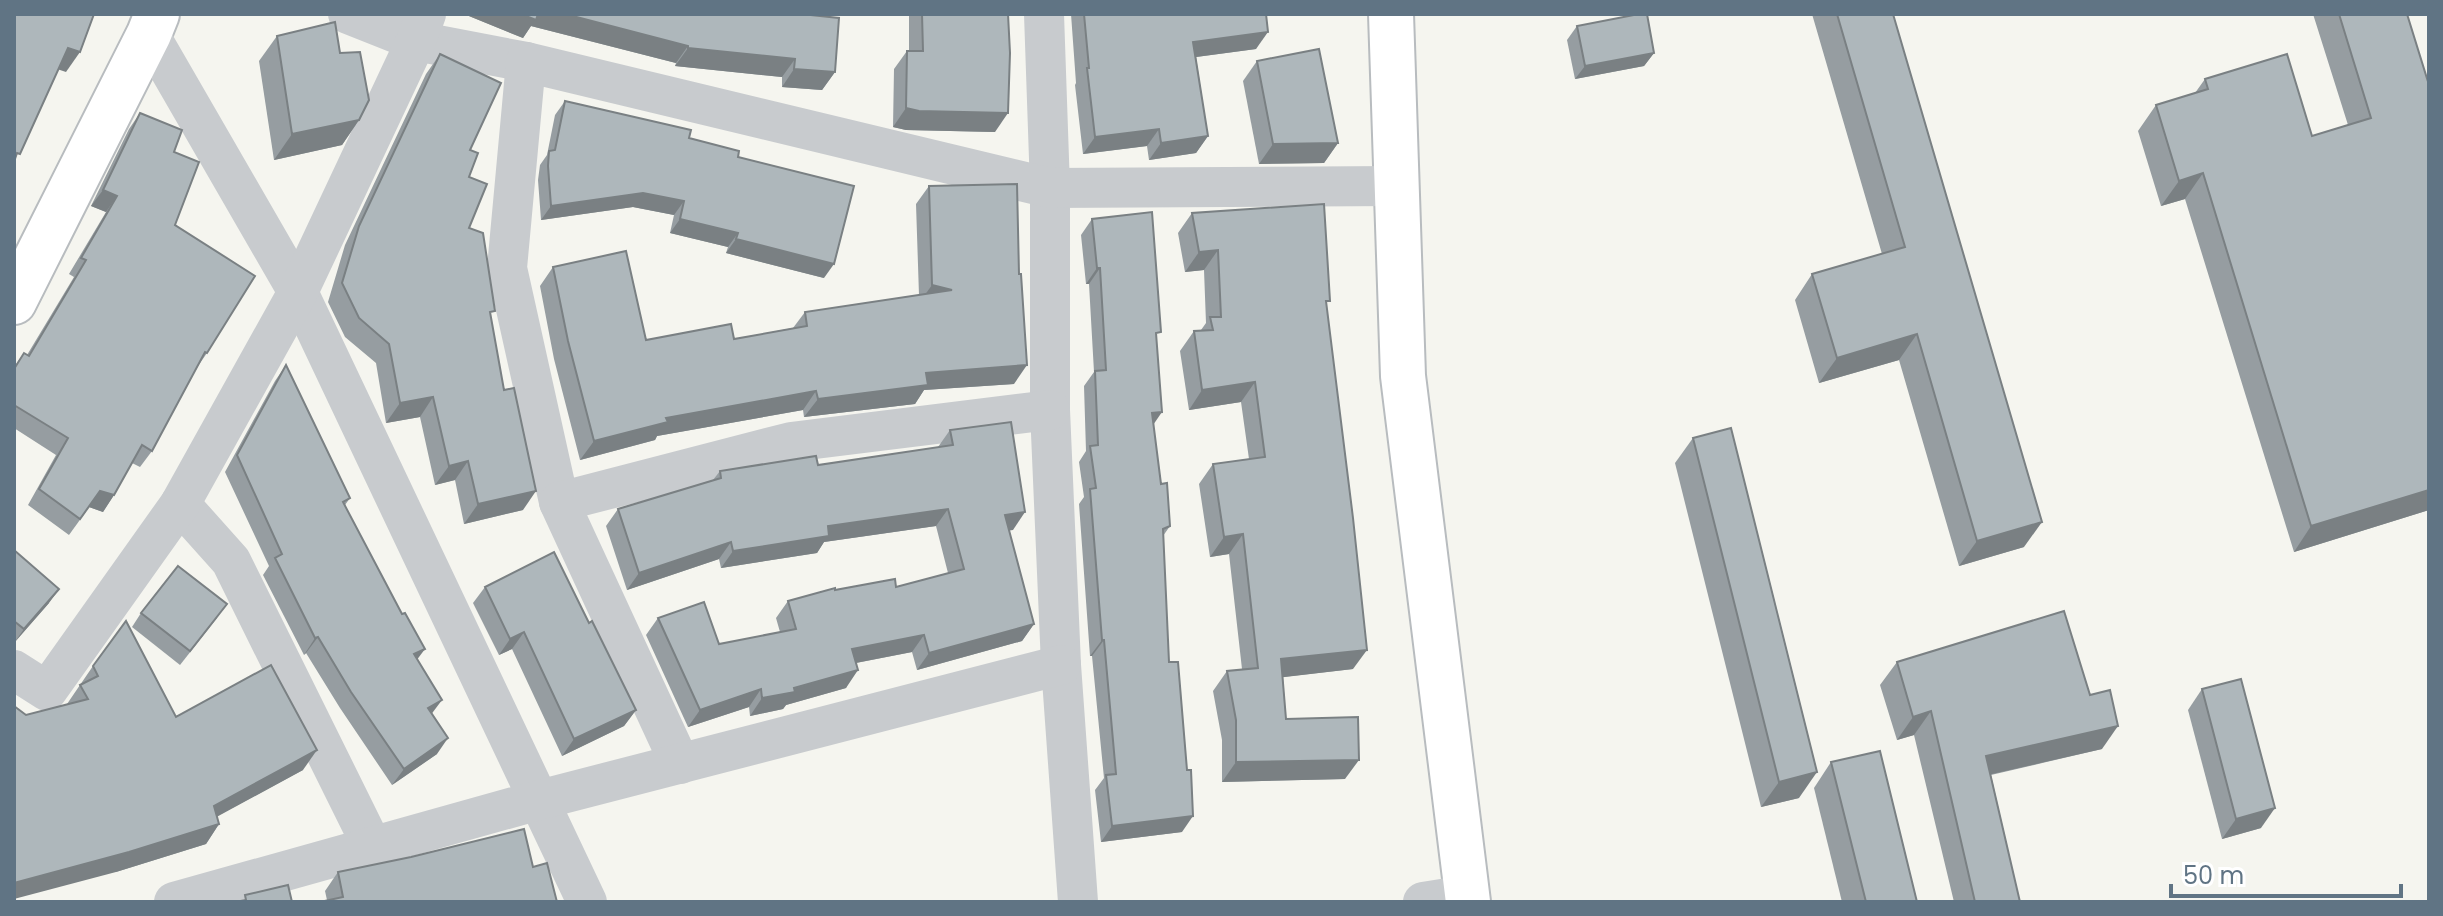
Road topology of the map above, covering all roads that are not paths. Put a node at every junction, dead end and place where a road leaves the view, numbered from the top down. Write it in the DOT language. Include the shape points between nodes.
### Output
graph roads {
  1 [pos="348,14"];
  2 [pos="1044,14"];
  3 [pos="1391,14"];
  4 [pos="153,24"];
  5 [pos="421,27"];
  6 [pos="526,62"];
  7 [pos="1396,186"];
  8 [pos="1050,188"];
  9 [pos="298,292"];
  10 [pos="14,302"];
  11 [pos="1050,410"];
  12 [pos="559,502"];
  13 [pos="180,504"];
  14 [pos="1061,665"];
  15 [pos="14,670"];
  16 [pos="680,764"];
  17 [pos="539,800"];
  18 [pos="373,848"];
  19 [pos="1467,898"];
  20 [pos="174,902"];
  21 [pos="587,902"];
  22 [pos="1078,902"];
  23 [pos="1423,902"];
  1 -- 5 [label="street"];
  2 -- 8 [label="street"];
  3 -- 7 [label="main road"];
  4 -- 9 [label="street"];
  4 -- 10 [label="main road"];
  5 -- 6 [label="street"];
  5 -- 9 [label="street"];
  6 -- 8 [label="street"];
  6 -- 12 [label="street" via="507,268"];
  7 -- 8 [label="street"];
  7 -- 19 [label="main road" via="1403,376"];
  8 -- 11 [label="street"];
  9 -- 13 [label="street"];
  9 -- 17 [label="street"];
  11 -- 12 [label="street" via="791,442"];
  11 -- 14 [label="street"];
  12 -- 16 [label="street"];
  13 -- 15 [label="street" via="47,691"];
  13 -- 18 [label="street" via="231,561"];
  14 -- 16 [label="street"];
  14 -- 22 [label="street"];
  16 -- 17 [label="street"];
  17 -- 18 [label="street"];
  17 -- 21 [label="street"];
  18 -- 20 [label="street"];
  19 -- 23 [label="street"];
}
